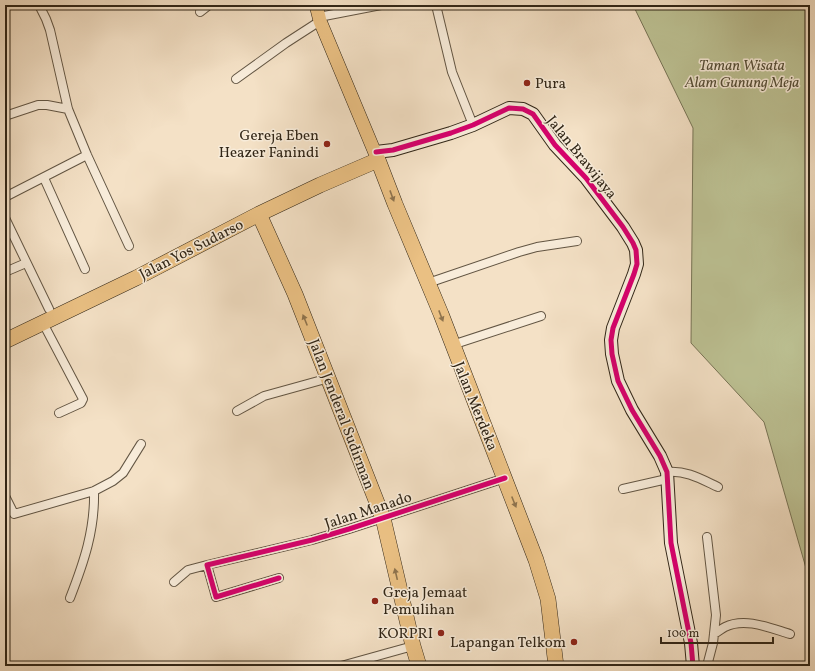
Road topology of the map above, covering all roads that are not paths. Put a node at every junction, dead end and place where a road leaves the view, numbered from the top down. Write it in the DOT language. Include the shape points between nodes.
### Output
graph roads {
  1 [pos="39,5"];
  2 [pos="209,5"];
  3 [pos="381,5"];
  4 [pos="436,5"];
  5 [pos="200,12"];
  6 [pos="318,14"];
  7 [pos="236,79"];
  8 [pos="68,109"];
  9 [pos="5,116"];
  10 [pos="473,125"];
  11 [pos="87,156"];
  12 [pos="377,156"];
  13 [pos="44,178"];
  14 [pos="5,198"];
  15 [pos="259,214"];
  16 [pos="5,218"];
  17 [pos="577,241"];
  18 [pos="129,246"];
  19 [pos="26,263"];
  20 [pos="85,269"];
  21 [pos="5,272"];
  22 [pos="428,283"];
  23 [pos="112,284"];
  24 [pos="46,316"];
  25 [pos="541,316"];
  26 [pos="5,331"];
  27 [pos="5,341"];
  28 [pos="452,345"];
  29 [pos="329,378"];
  30 [pos="237,411"];
  31 [pos="59,413"];
  32 [pos="140,444"];
  33 [pos="667,475"];
  34 [pos="505,478"];
  35 [pos="718,487"];
  36 [pos="623,489"];
  37 [pos="94,491"];
  38 [pos="5,496"];
  39 [pos="383,518"];
  40 [pos="707,537"];
  41 [pos="207,565"];
  42 [pos="278,578"];
  43 [pos="174,582"];
  44 [pos="70,598"];
  45 [pos="714,634"];
  46 [pos="790,634"];
  47 [pos="413,646"];
  48 [pos="341,666"];
  49 [pos="419,666"];
  50 [pos="556,666"];
  51 [pos="693,666"];
  52 [pos="707,666"];
  1 -- 8 [label="street" via="46,19"];
  2 -- 5 [label="street"];
  3 -- 6 [label="street"];
  4 -- 10 [label="street" via="452,72"];
  6 -- 7 [label="street" via="286,43"];
  6 -- 12 [label="main road"];
  8 -- 9 [label="street" via="38,105"];
  8 -- 11 [label="street"];
  10 -- 12 [label="street, Jalan Brawijaya"];
  10 -- 33 [label="street, Jalan Brawijaya" via="509,108 523,109 533,114 555,145 602,198 633,243 637,264 613,328 612,354 618,381 660,456"];
  11 -- 13 [label="street"];
  11 -- 18 [label="street"];
  12 -- 15 [label="highway, Jalan Yos Sudarso"];
  12 -- 22 [label="highway, Jalan Merdeka, one-way"];
  12 -- 23 [label="highway, Jalan Yos Sudarso" via="254,205"];
  13 -- 14 [label="street"];
  13 -- 20 [label="street"];
  15 -- 23 [label="highway, Jalan Yos Sudarso"];
  29 -- 15 [label="highway, Jalan Jenderal Sudirman, one-way"];
  16 -- 19 [label="street"];
  17 -- 22 [label="street" via="525,250"];
  19 -- 21 [label="street"];
  19 -- 24 [label="street"];
  22 -- 28 [label="highway, Jalan Merdeka, one-way"];
  23 -- 24 [label="highway, Jalan Yos Sudarso"];
  24 -- 26 [label="highway, Jalan Yos Sudarso"];
  24 -- 27 [label="highway, Jalan Yos Sudarso"];
  24 -- 31 [label="street" via="83,399 81,403"];
  25 -- 28 [label="street"];
  28 -- 34 [label="highway, Jalan Merdeka"];
  29 -- 30 [label="street" via="264,396"];
  29 -- 39 [label="highway, Jalan Jenderal Sudirman"];
  32 -- 37 [label="street" via="123,473"];
  33 -- 35 [label="street" via="678,471"];
  33 -- 36 [label="street"];
  33 -- 51 [label="street, Jalan Brawijaya" via="671,543 687,621"];
  34 -- 39 [label="street, Jalan Manado"];
  34 -- 50 [label="highway, Jalan Merdeka, one-way" via="548,599"];
  37 -- 38 [label="street" via="14,514"];
  37 -- 44 [label="street" via="91,533"];
  39 -- 41 [label="street, Jalan Manado" via="312,540"];
  47 -- 39 [label="highway, Jalan Jenderal Sudirman, one-way"];
  40 -- 45 [label="street" via="716,615"];
  41 -- 42 [label="street" via="216,597"];
  41 -- 43 [label="street, Jalan Manado" via="188,570"];
  45 -- 46 [label="street" via="738,623"];
  45 -- 52 [label="street"];
  47 -- 48 [label="street"];
  47 -- 49 [label="highway, Jalan Jenderal Sudirman"];
}
